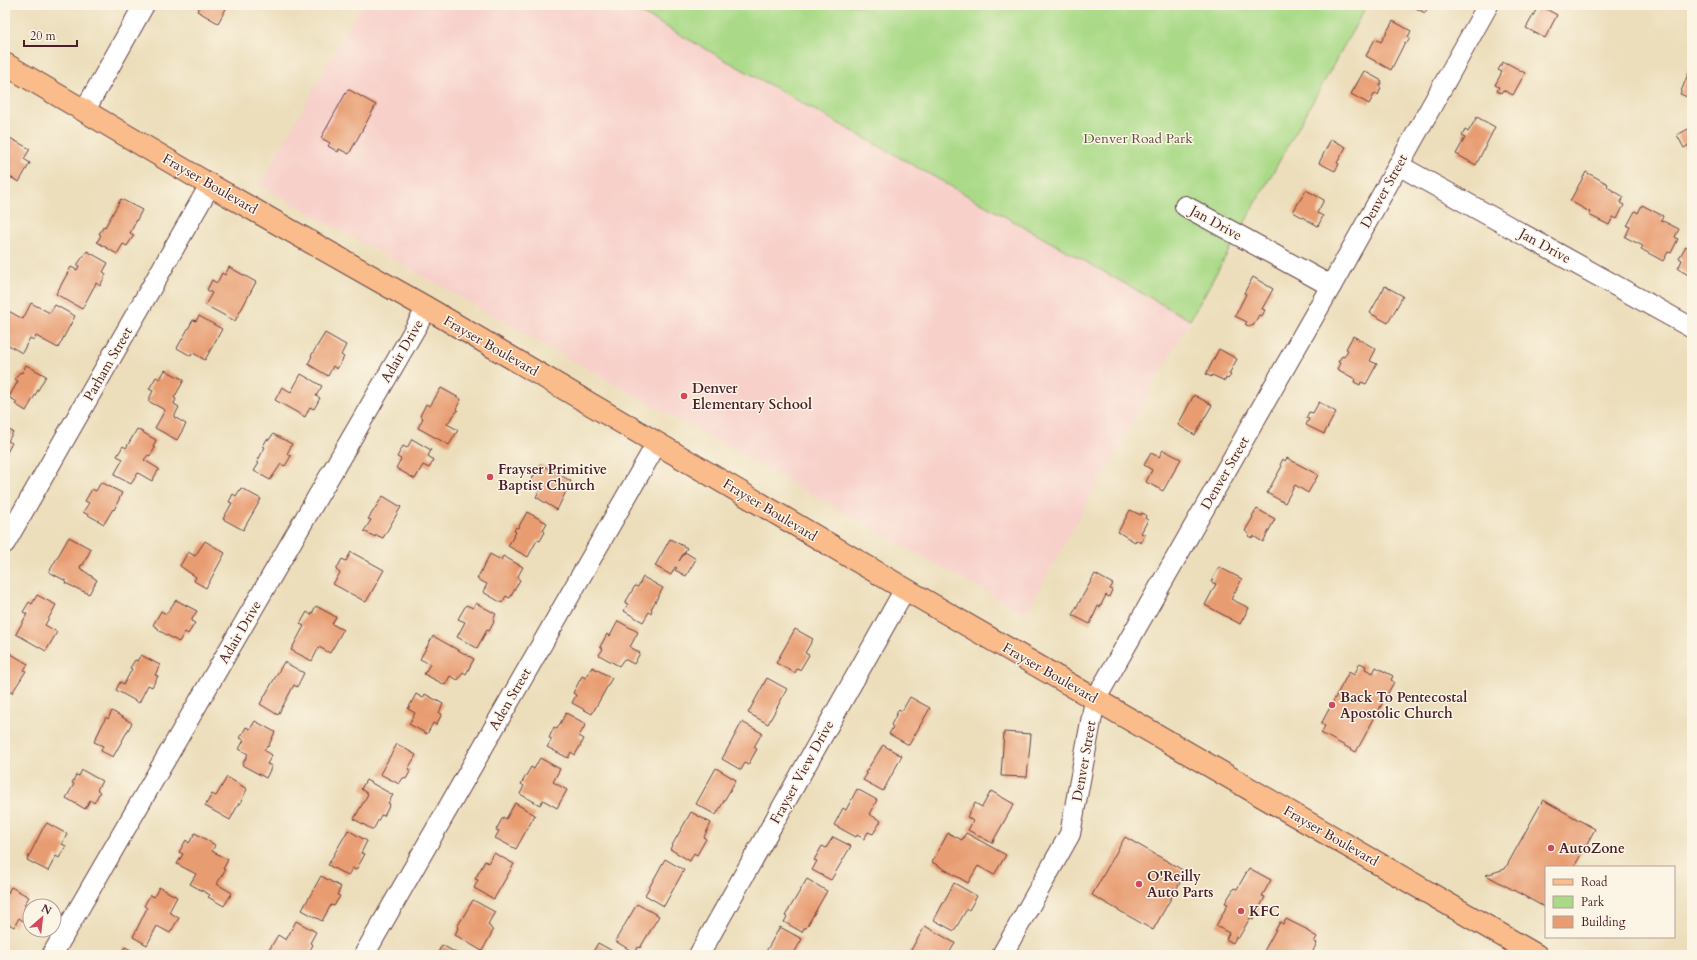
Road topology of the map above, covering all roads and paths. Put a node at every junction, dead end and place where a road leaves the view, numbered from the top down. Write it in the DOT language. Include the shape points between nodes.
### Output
graph roads {
  1 [pos="144,5"];
  2 [pos="1488,5"];
  3 [pos="5,64"];
  4 [pos="86,110"];
  5 [pos="1398,165"];
  6 [pos="210,185"];
  7 [pos="1185,206"];
  8 [pos="1331,286"];
  9 [pos="427,308"];
  10 [pos="1692,328"];
  11 [pos="657,443"];
  12 [pos="5,543"];
  13 [pos="905,589"];
  14 [pos="1095,700"];
  15 [pos="52,955"];
  16 [pos="364,955"];
  17 [pos="699,955"];
  18 [pos="1002,955"];
  19 [pos="1536,955"];
  1 -- 4 [label="street"];
  2 -- 5 [label="street, Denver Street"];
  3 -- 4 [label="main road, Frayser Boulevard"];
  4 -- 6 [label="main road, Frayser Boulevard"];
  5 -- 8 [label="street, Denver Street"];
  5 -- 10 [label="street, Jan Drive"];
  6 -- 9 [label="main road, Frayser Boulevard"];
  6 -- 12 [label="street, Parham Street"];
  7 -- 8 [label="street, Jan Drive"];
  8 -- 14 [label="street, Denver Street"];
  9 -- 11 [label="main road, Frayser Boulevard"];
  9 -- 15 [label="street, Adair Drive"];
  11 -- 13 [label="main road, Frayser Boulevard"];
  11 -- 16 [label="street, Aden Street"];
  13 -- 14 [label="main road, Frayser Boulevard"];
  13 -- 17 [label="street, Frayser View Drive"];
  14 -- 18 [label="street, Denver Street" via="1070,834"];
  14 -- 19 [label="main road, Frayser Boulevard"];
}
